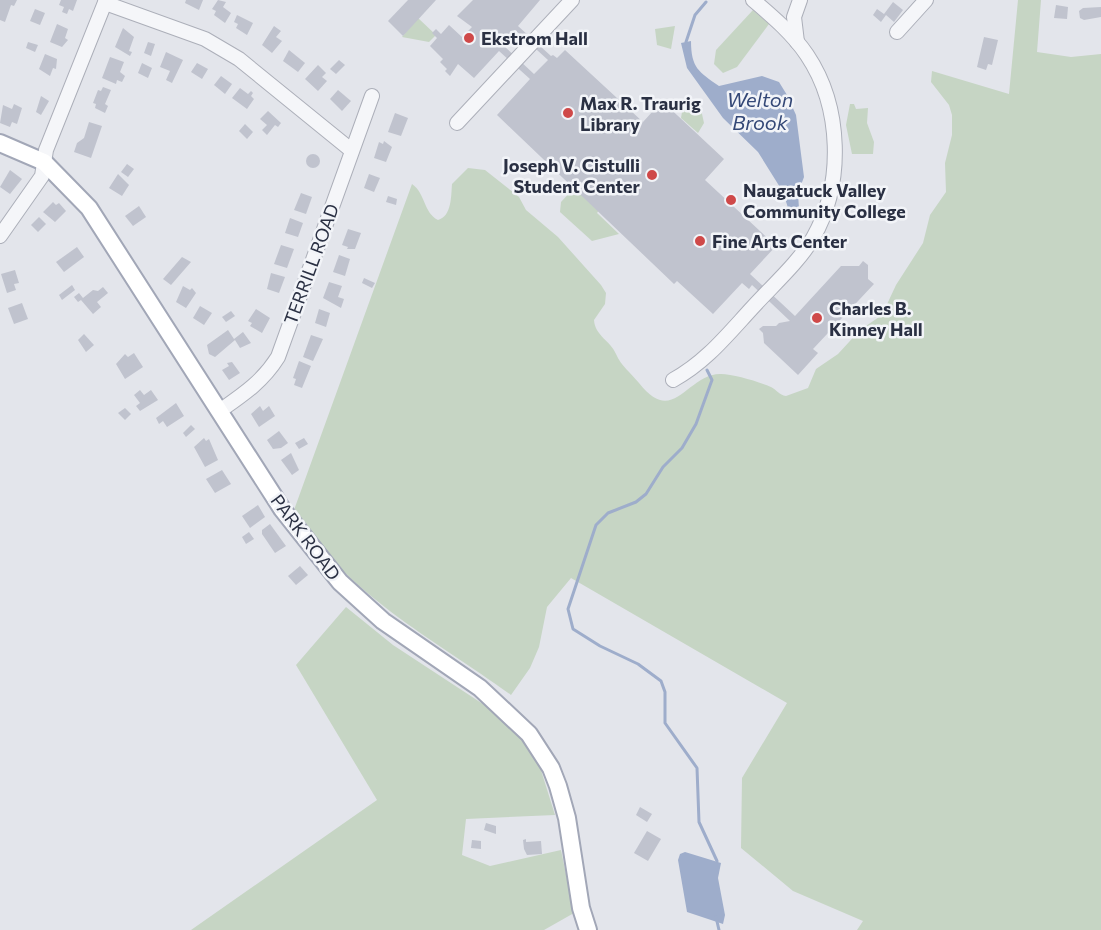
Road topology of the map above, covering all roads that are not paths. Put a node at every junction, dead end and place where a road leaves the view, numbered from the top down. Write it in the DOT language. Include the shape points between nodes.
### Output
graph roads {
  1 [pos="572,0"];
  2 [pos="753,0"];
  3 [pos="800,0"];
  4 [pos="926,0"];
  5 [pos="106,1"];
  6 [pos="897,32"];
  7 [pos="797,42"];
  8 [pos="372,96"];
  9 [pos="456,123"];
  10 [pos="0,143"];
  11 [pos="351,150"];
  12 [pos="44,162"];
  13 [pos="0,236"];
  14 [pos="673,380"];
  15 [pos="221,410"];
  16 [pos="588,930"];
  1 -- 9 [label="street"];
  2 -- 7 [label="street"];
  3 -- 7 [label="street" via="794,17"];
  4 -- 6 [label="street"];
  5 -- 11 [label="street" via="205,39 239,59"];
  5 -- 12 [label="street"];
  7 -- 14 [label="street" via="819,75 832,122 835,154 824,211 813,238 794,262 706,357"];
  8 -- 11 [label="street, TERRILL ROAD"];
  10 -- 12 [label="main road, PARK ROAD"];
  11 -- 15 [label="street, TERRILL ROAD" via="278,357 253,387"];
  12 -- 13 [label="street" via="42,176"];
  12 -- 15 [label="main road, PARK ROAD" via="89,208"];
  15 -- 16 [label="main road, PARK ROAD" via="282,508 340,582 391,627 480,688 529,734 558,786"];
}
